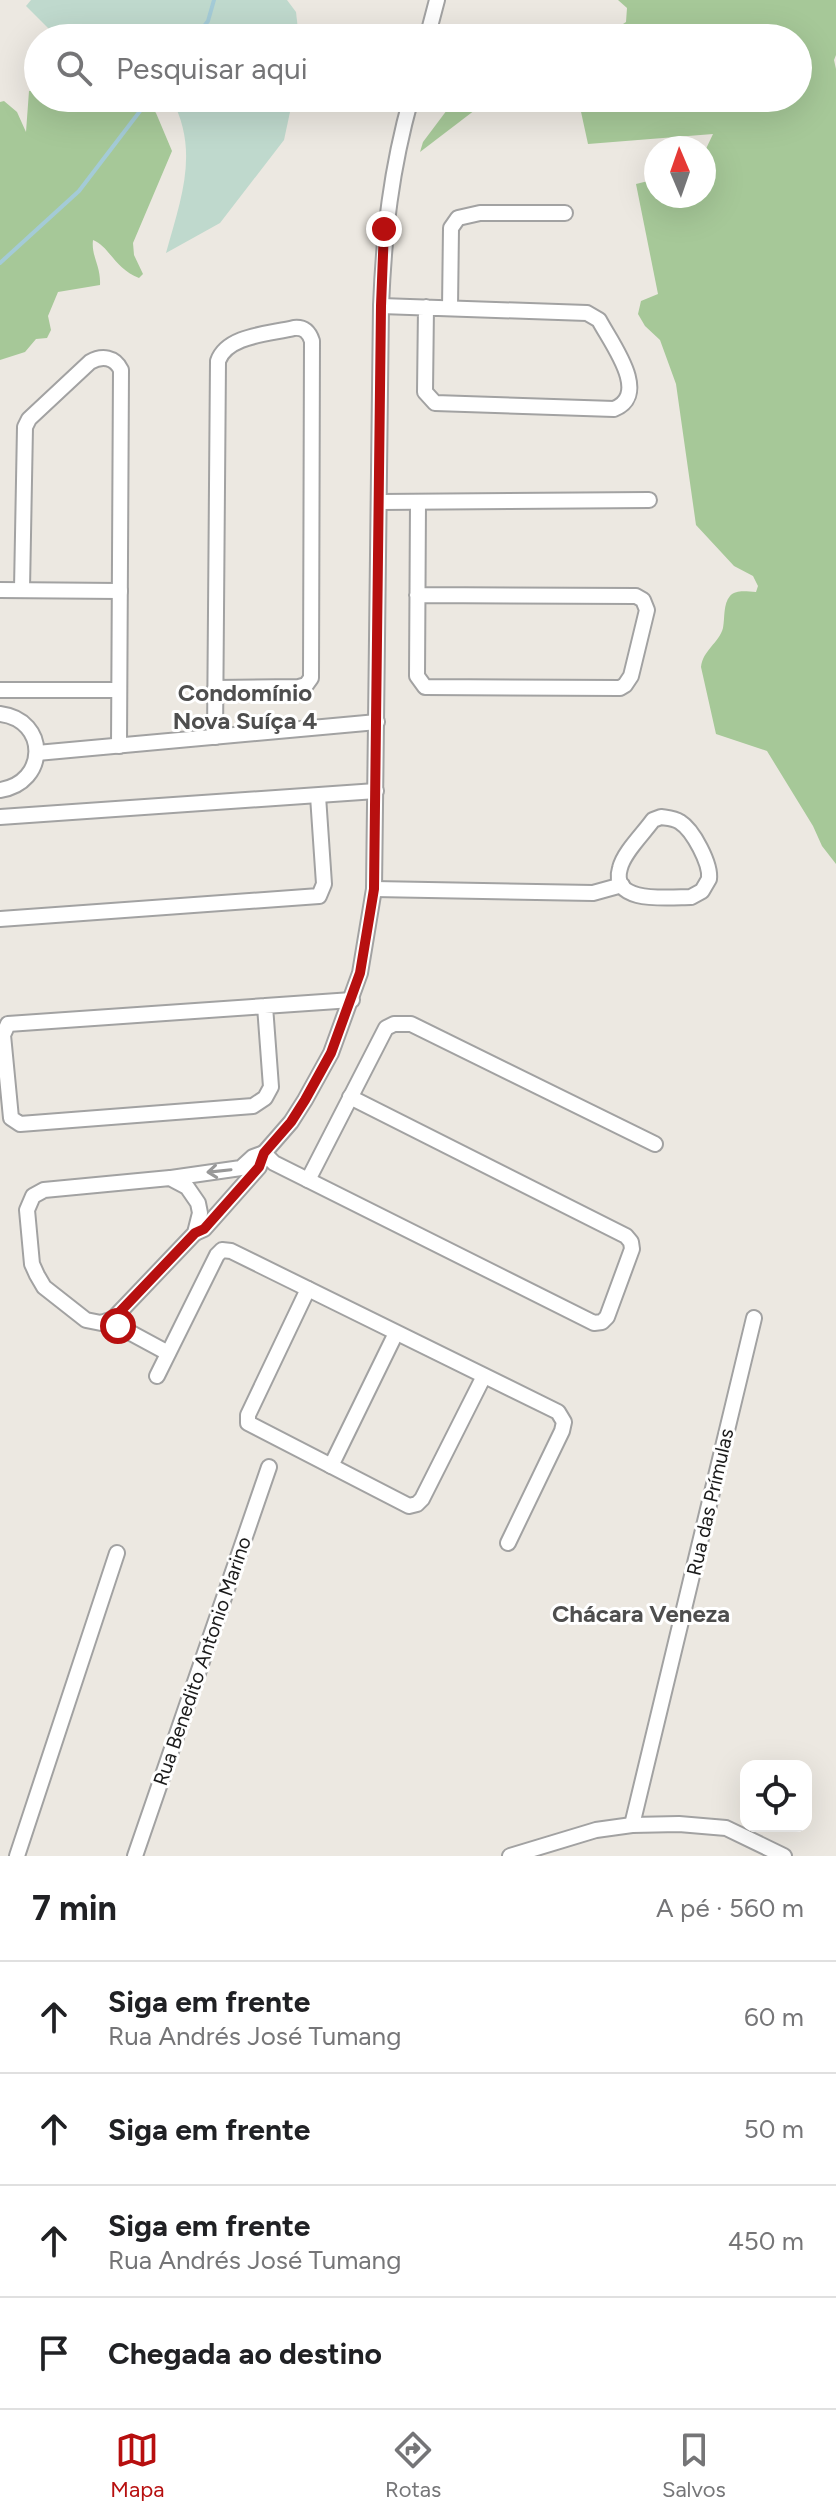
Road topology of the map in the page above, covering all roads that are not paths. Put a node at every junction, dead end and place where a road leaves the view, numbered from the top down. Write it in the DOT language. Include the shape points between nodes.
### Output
graph roads {
  1 [pos="437,0"];
  2 [pos="431,24"];
  3 [pos="408,112"];
  4 [pos="565,213"];
  5 [pos="381,306"];
  6 [pos="426,307"];
  7 [pos="450,308"];
  8 [pos="649,500"];
  9 [pos="379,502"];
  10 [pos="418,502"];
  11 [pos="22,589"];
  12 [pos="0,590"];
  13 [pos="120,591"];
  14 [pos="417,595"];
  15 [pos="215,688"];
  16 [pos="0,690"];
  17 [pos="119,690"];
  18 [pos="0,714"];
  19 [pos="377,722"];
  20 [pos="215,737"];
  21 [pos="119,746"];
  22 [pos="37,753"];
  23 [pos="0,790"];
  24 [pos="376,791"];
  25 [pos="318,796"];
  26 [pos="0,817"];
  27 [pos="622,885"];
  28 [pos="374,889"];
  29 [pos="0,919"];
  30 [pos="352,1000"];
  31 [pos="265,1006"];
  32 [pos="350,1097"];
  33 [pos="655,1144"];
  34 [pos="264,1153"];
  35 [pos="170,1178"];
  36 [pos="308,1180"];
  37 [pos="195,1233"];
  38 [pos="308,1289"];
  39 [pos="754,1318"];
  40 [pos="113,1319"];
  41 [pos="396,1333"];
  42 [pos="168,1353"];
  43 [pos="157,1376"];
  44 [pos="484,1376"];
  45 [pos="331,1466"];
  46 [pos="269,1467"];
  47 [pos="508,1543"];
  48 [pos="117,1553"];
  49 [pos="632,1825"];
  50 [pos="17,1856"];
  51 [pos="135,1856"];
  52 [pos="510,1856"];
  53 [pos="784,1856"];
  1 -- 2 [label="street"];
  3 -- 5 [label="street" via="388,200"];
  4 -- 7 [label="street" via="480,213 454,221"];
  5 -- 6 [label="street"];
  5 -- 9 [label="street"];
  6 -- 7 [label="street"];
  6 -- 7 [label="street" via="425,392 435,403 614,409 629,397 630,381 594,315"];
  8 -- 10 [label="street"];
  9 -- 10 [label="street"];
  9 -- 19 [label="street"];
  10 -- 14 [label="street"];
  11 -- 12 [label="street"];
  11 -- 13 [label="street"];
  11 -- 13 [label="street" via="25,427 90,362 104,358 121,370"];
  13 -- 17 [label="street"];
  14 -- 14 [label="street" via="417,676 429,689 620,688 631,676 647,610 636,596"];
  15 -- 15 [label="street" via="218,361 230,343 302,328 312,341 311,678 299,687"];
  15 -- 20 [label="street"];
  16 -- 17 [label="street"];
  17 -- 21 [label="street"];
  18 -- 22 [label="street" via="28,728"];
  19 -- 20 [label="street"];
  19 -- 24 [label="street"];
  20 -- 21 [label="street"];
  21 -- 22 [label="street"];
  22 -- 23 [label="street" via="26,778"];
  24 -- 25 [label="street"];
  24 -- 28 [label="street"];
  25 -- 26 [label="street"];
  25 -- 29 [label="street" via="324,884 319,896"];
  27 -- 27 [label="street" via="639,896 691,897 706,886 709,863 684,825 661,817 653,820 620,865"];
  27 -- 28 [label="street" via="593,893"];
  28 -- 30 [label="street" via="367,945"];
  30 -- 31 [label="street"];
  30 -- 34 [label="street" via="312,1088"];
  31 -- 31 [label="street" via="8,1024 3,1035 11,1118 20,1124 253,1106 271,1087"];
  32 -- 33 [label="street" via="386,1028 411,1024"];
  32 -- 36 [label="street"];
  32 -- 36 [label="street" via="629,1239 632,1249 607,1317 594,1323"];
  34 -- 35 [label="street, one-way" via="241,1168"];
  34 -- 36 [label="street"];
  34 -- 37 [label="street" via="259,1167"];
  35 -- 37 [label="street" via="187,1187 198,1203"];
  35 -- 40 [label="street" via="44,1190 28,1205 32,1264 44,1287 91,1322"];
  37 -- 40 [label="street"];
  38 -- 41 [label="street"];
  38 -- 42 [label="street" via="222,1250"];
  38 -- 45 [label="street" via="247,1421"];
  39 -- 49 [label="street, Rua das Prímulas"];
  40 -- 42 [label="street"];
  41 -- 44 [label="street"];
  41 -- 45 [label="street"];
  42 -- 43 [label="street"];
  44 -- 45 [label="street" via="417,1504 409,1506"];
  44 -- 47 [label="street" via="558,1412 564,1422"];
  46 -- 51 [label="street, Rua Benedito Antonio Marino"];
  48 -- 50 [label="street"];
  49 -- 52 [label="street" via="596,1830"];
  49 -- 53 [label="street" via="726,1828"];
}
